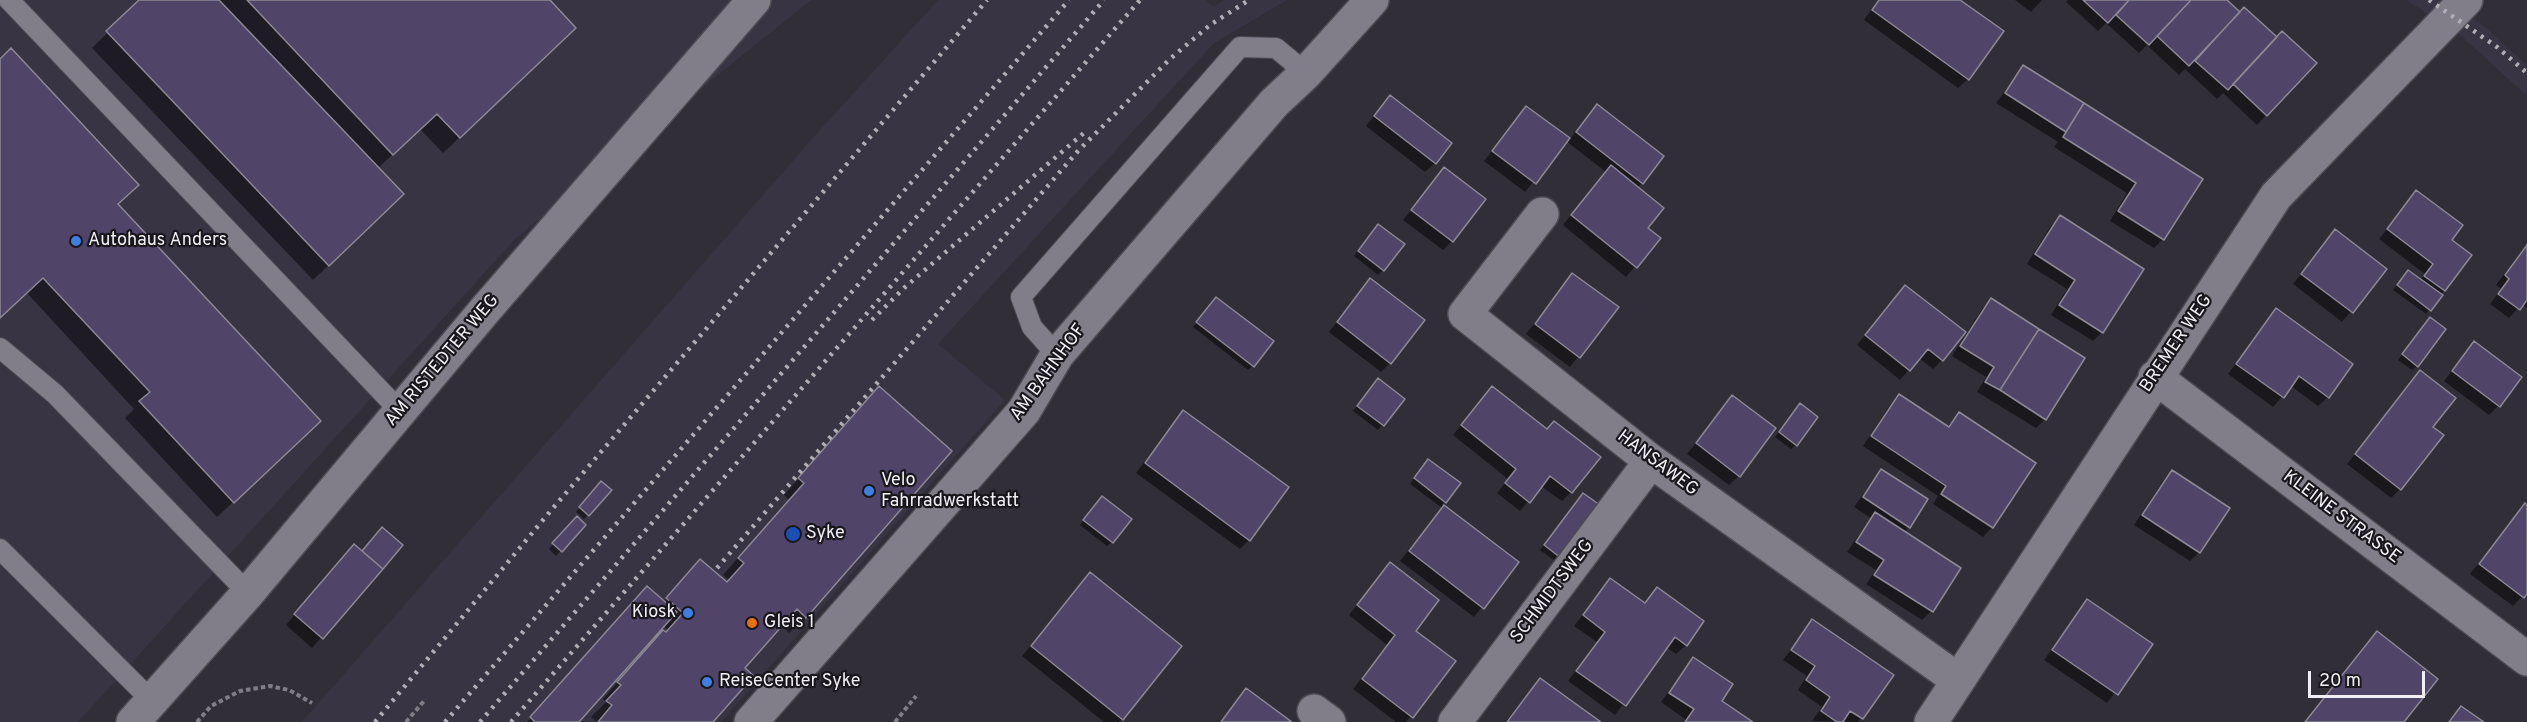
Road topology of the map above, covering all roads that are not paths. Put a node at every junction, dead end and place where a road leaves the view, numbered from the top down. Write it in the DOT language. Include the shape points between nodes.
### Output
graph roads {
  1 [pos="9,0"];
  2 [pos="754,0"];
  3 [pos="1372,0"];
  4 [pos="2466,0"];
  5 [pos="1306,73"];
  6 [pos="1542,214"];
  7 [pos="0,348"];
  8 [pos="1057,355"];
  9 [pos="2155,377"];
  10 [pos="400,411"];
  11 [pos="1651,461"];
  12 [pos="0,549"];
  13 [pos="248,593"];
  14 [pos="2527,659"];
  15 [pos="1958,680"];
  16 [pos="143,711"];
  17 [pos="751,722"];
  18 [pos="1455,722"];
  19 [pos="1932,722"];
  1 -- 10 [label="lane"];
  2 -- 10 [label="street, AM RISTEDTER WEG"];
  3 -- 5 [label="street, AM BAHNHOF"];
  4 -- 9 [label="street, BREMER WEG" via="2276,196"];
  5 -- 8 [label="street, AM BAHNHOF" via="1274,103"];
  5 -- 8 [label="lane" via="1276,48 1240,47 1021,297 1032,327"];
  6 -- 11 [label="street, HANSAWEG" via="1465,314"];
  7 -- 13 [label="lane" via="55,394"];
  8 -- 17 [label="street, AM BAHNHOF" via="1024,411"];
  9 -- 14 [label="street, KLEINE STRASSE"];
  9 -- 15 [label="street, BREMER WEG"];
  10 -- 13 [label="street, AM RISTEDTER WEG"];
  11 -- 15 [label="street, HANSAWEG"];
  11 -- 18 [label="street, SCHMIDTSWEG"];
  12 -- 16 [label="lane"];
  13 -- 16 [label="street, AM RISTEDTER WEG"];
  15 -- 19 [label="street, BREMER WEG"];
}
